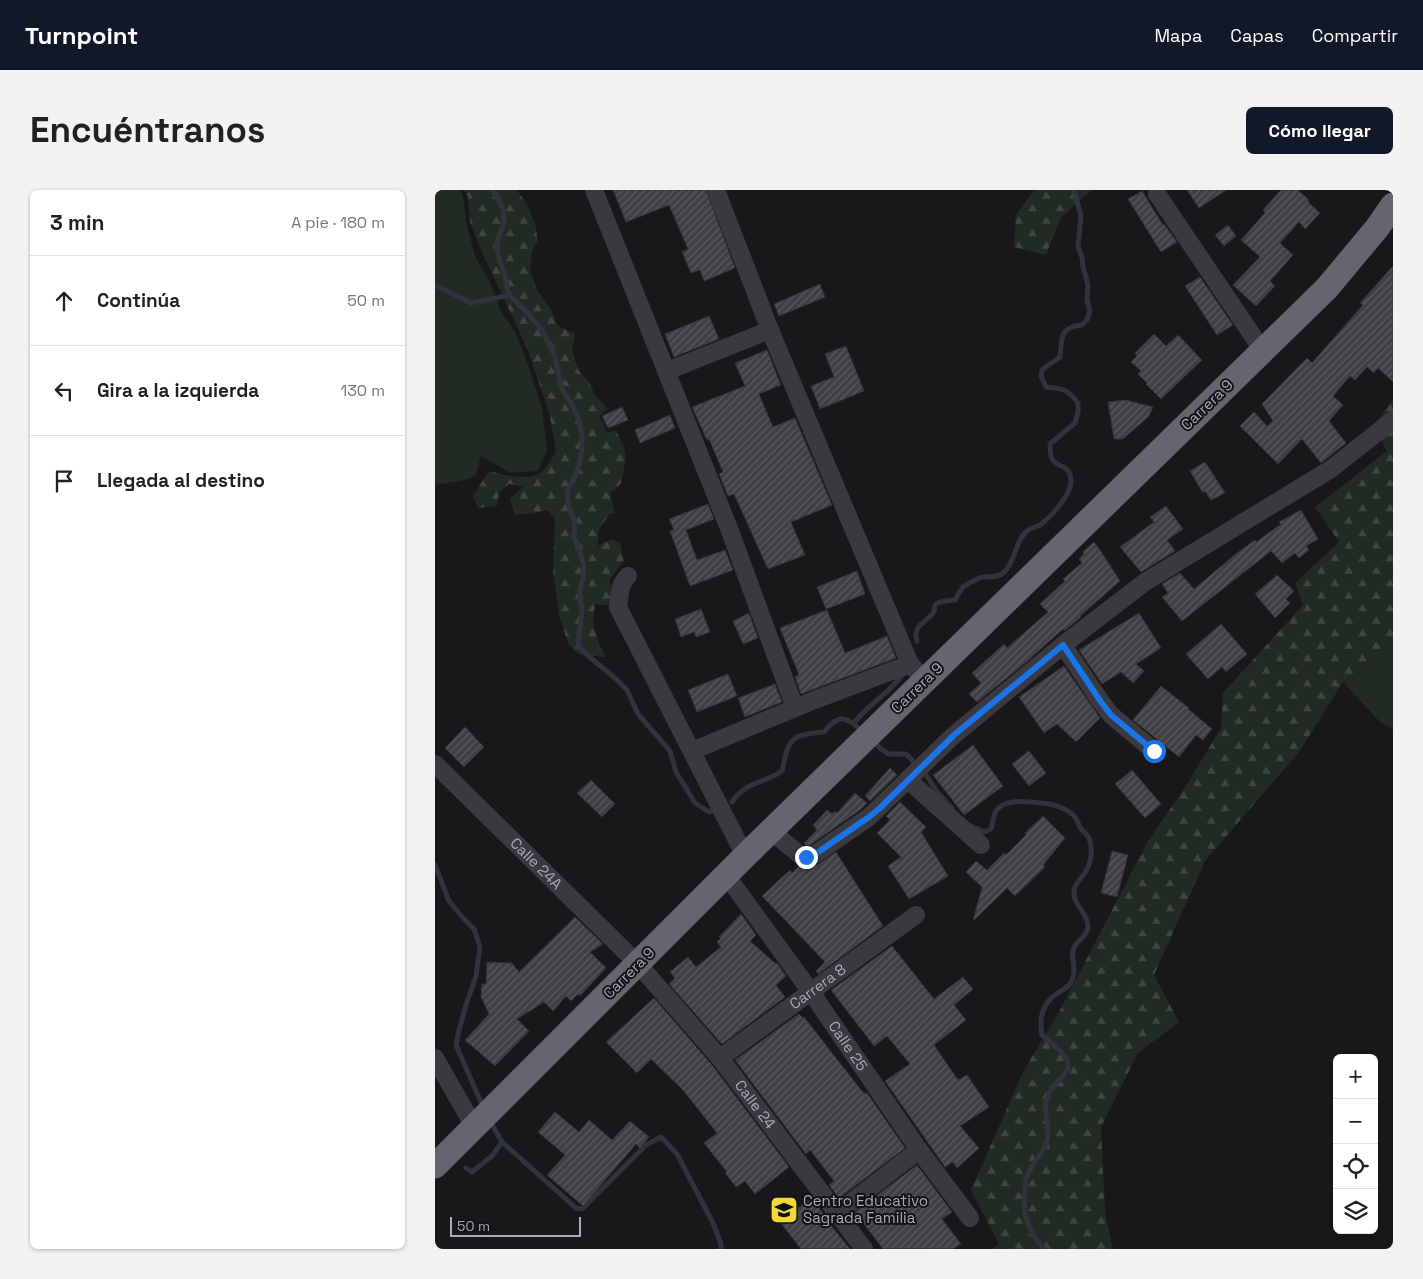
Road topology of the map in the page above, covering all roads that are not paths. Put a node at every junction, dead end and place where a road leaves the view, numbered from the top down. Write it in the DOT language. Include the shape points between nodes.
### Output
graph roads {
  1 [pos="595,190"];
  2 [pos="715,190"];
  3 [pos="1157,194"];
  4 [pos="1393,205"];
  5 [pos="770,330"];
  6 [pos="1263,351"];
  7 [pos="667,371"];
  8 [pos="1393,420"];
  9 [pos="627,576"];
  10 [pos="1063,645"];
  11 [pos="917,672"];
  12 [pos="795,708"];
  13 [pos="692,751"];
  14 [pos="1154,751"];
  15 [pos="435,764"];
  16 [pos="908,780"];
  17 [pos="771,830"];
  18 [pos="981,845"];
  19 [pos="745,856"];
  20 [pos="726,875"];
  21 [pos="916,915"];
  22 [pos="638,964"];
  23 [pos="811,992"];
  24 [pos="435,1058"];
  25 [pos="720,1058"];
  26 [pos="475,1128"];
  27 [pos="919,1150"];
  28 [pos="435,1166"];
  29 [pos="837,1213"];
  30 [pos="969,1218"];
  31 [pos="864,1249"];
  1 -- 7 [label="street"];
  2 -- 5 [label="street"];
  3 -- 6 [label="street"];
  4 -- 6 [label="highway, Carrera 9" via="1327,288"];
  5 -- 7 [label="street"];
  5 -- 11 [label="street"];
  6 -- 11 [label="highway, Carrera 9"];
  7 -- 12 [label="street"];
  8 -- 10 [label="street" via="1331,469 1145,582"];
  9 -- 13 [label="street" via="620,587 618,607"];
  10 -- 14 [label="street" via="1111,715"];
  10 -- 16 [label="street" via="954,735"];
  11 -- 12 [label="street"];
  11 -- 17 [label="highway, Carrera 9" via="868,736"];
  12 -- 13 [label="street"];
  13 -- 19 [label="street"];
  15 -- 22 [label="street, Calle 24A"];
  16 -- 17 [label="street" via="869,817 814,855 800,855"];
  16 -- 18 [label="street"];
  17 -- 19 [label="highway, Carrera 9"];
  19 -- 20 [label="highway, Carrera 9"];
  20 -- 22 [label="highway, Carrera 9"];
  20 -- 23 [label="street, Calle 25"];
  21 -- 23 [label="street, Carrera 8"];
  22 -- 25 [label="street, Calle 24"];
  22 -- 26 [label="highway, Carrera 9"];
  23 -- 25 [label="street, Carrera 8"];
  23 -- 27 [label="street, Calle 25"];
  24 -- 26 [label="street"];
  25 -- 29 [label="street, Calle 24"];
  26 -- 28 [label="highway, Carrera 9"];
  27 -- 29 [label="street"];
  27 -- 30 [label="street, Calle 25"];
  29 -- 31 [label="street, Calle 24"];
}
